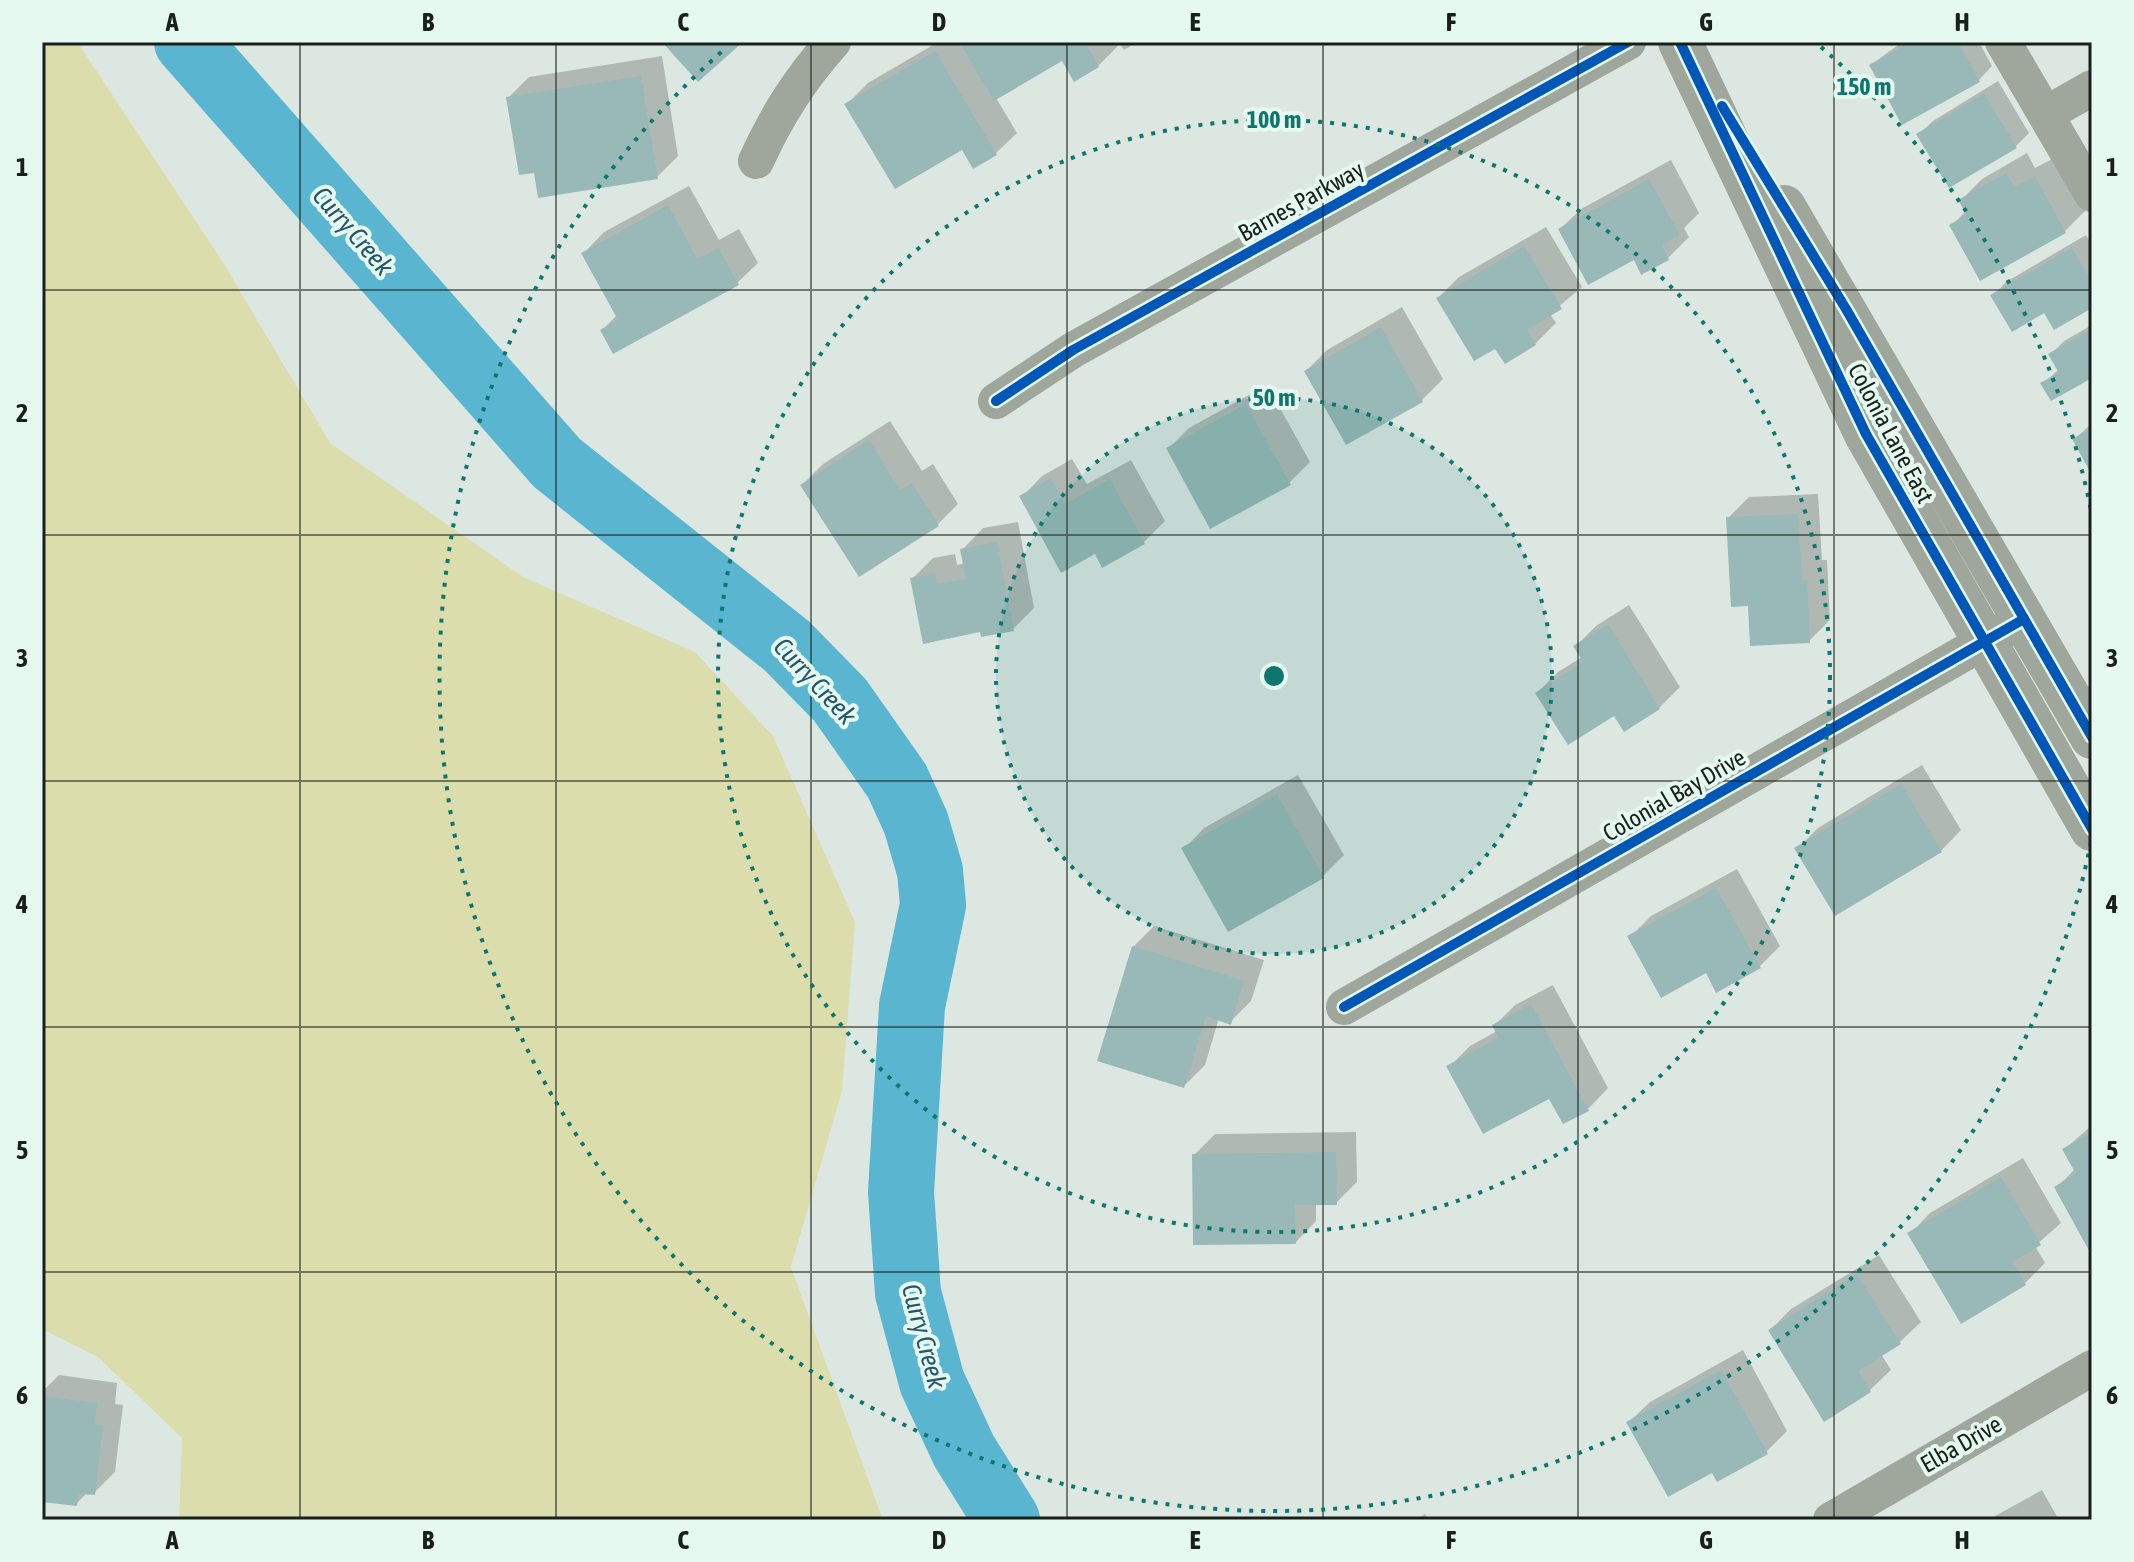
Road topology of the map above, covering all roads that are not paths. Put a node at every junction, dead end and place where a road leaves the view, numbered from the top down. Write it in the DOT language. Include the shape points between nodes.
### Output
graph roads {
  1 [pos="833,42"];
  2 [pos="1628,42"];
  3 [pos="1682,42"];
  4 [pos="2003,42"];
  5 [pos="2092,88"];
  6 [pos="2046,114"];
  7 [pos="756,161"];
  8 [pos="2092,194"];
  9 [pos="996,401"];
  10 [pos="2024,619"];
  11 [pos="1983,642"];
  12 [pos="2092,737"];
  13 [pos="2092,829"];
  14 [pos="1344,1007"];
  15 [pos="2092,1368"];
  16 [pos="1831,1520"];
  1 -- 7 [label="street" via="777,115"];
  2 -- 9 [label="street, Barnes Parkway" via="1073,350"];
  3 -- 10 [label="street, Colonia Lane East" via="1846,309"];
  3 -- 11 [label="street, Colonia Lane East" via="1866,434"];
  4 -- 6 [label="street"];
  5 -- 6 [label="street"];
  6 -- 8 [label="street"];
  10 -- 11 [label="street, Colonial Bay Drive"];
  10 -- 12 [label="street, Colonia Lane East"];
  11 -- 13 [label="street, Colonia Lane East"];
  11 -- 14 [label="street, Colonial Bay Drive"];
  15 -- 16 [label="street, Elba Drive"];
}
